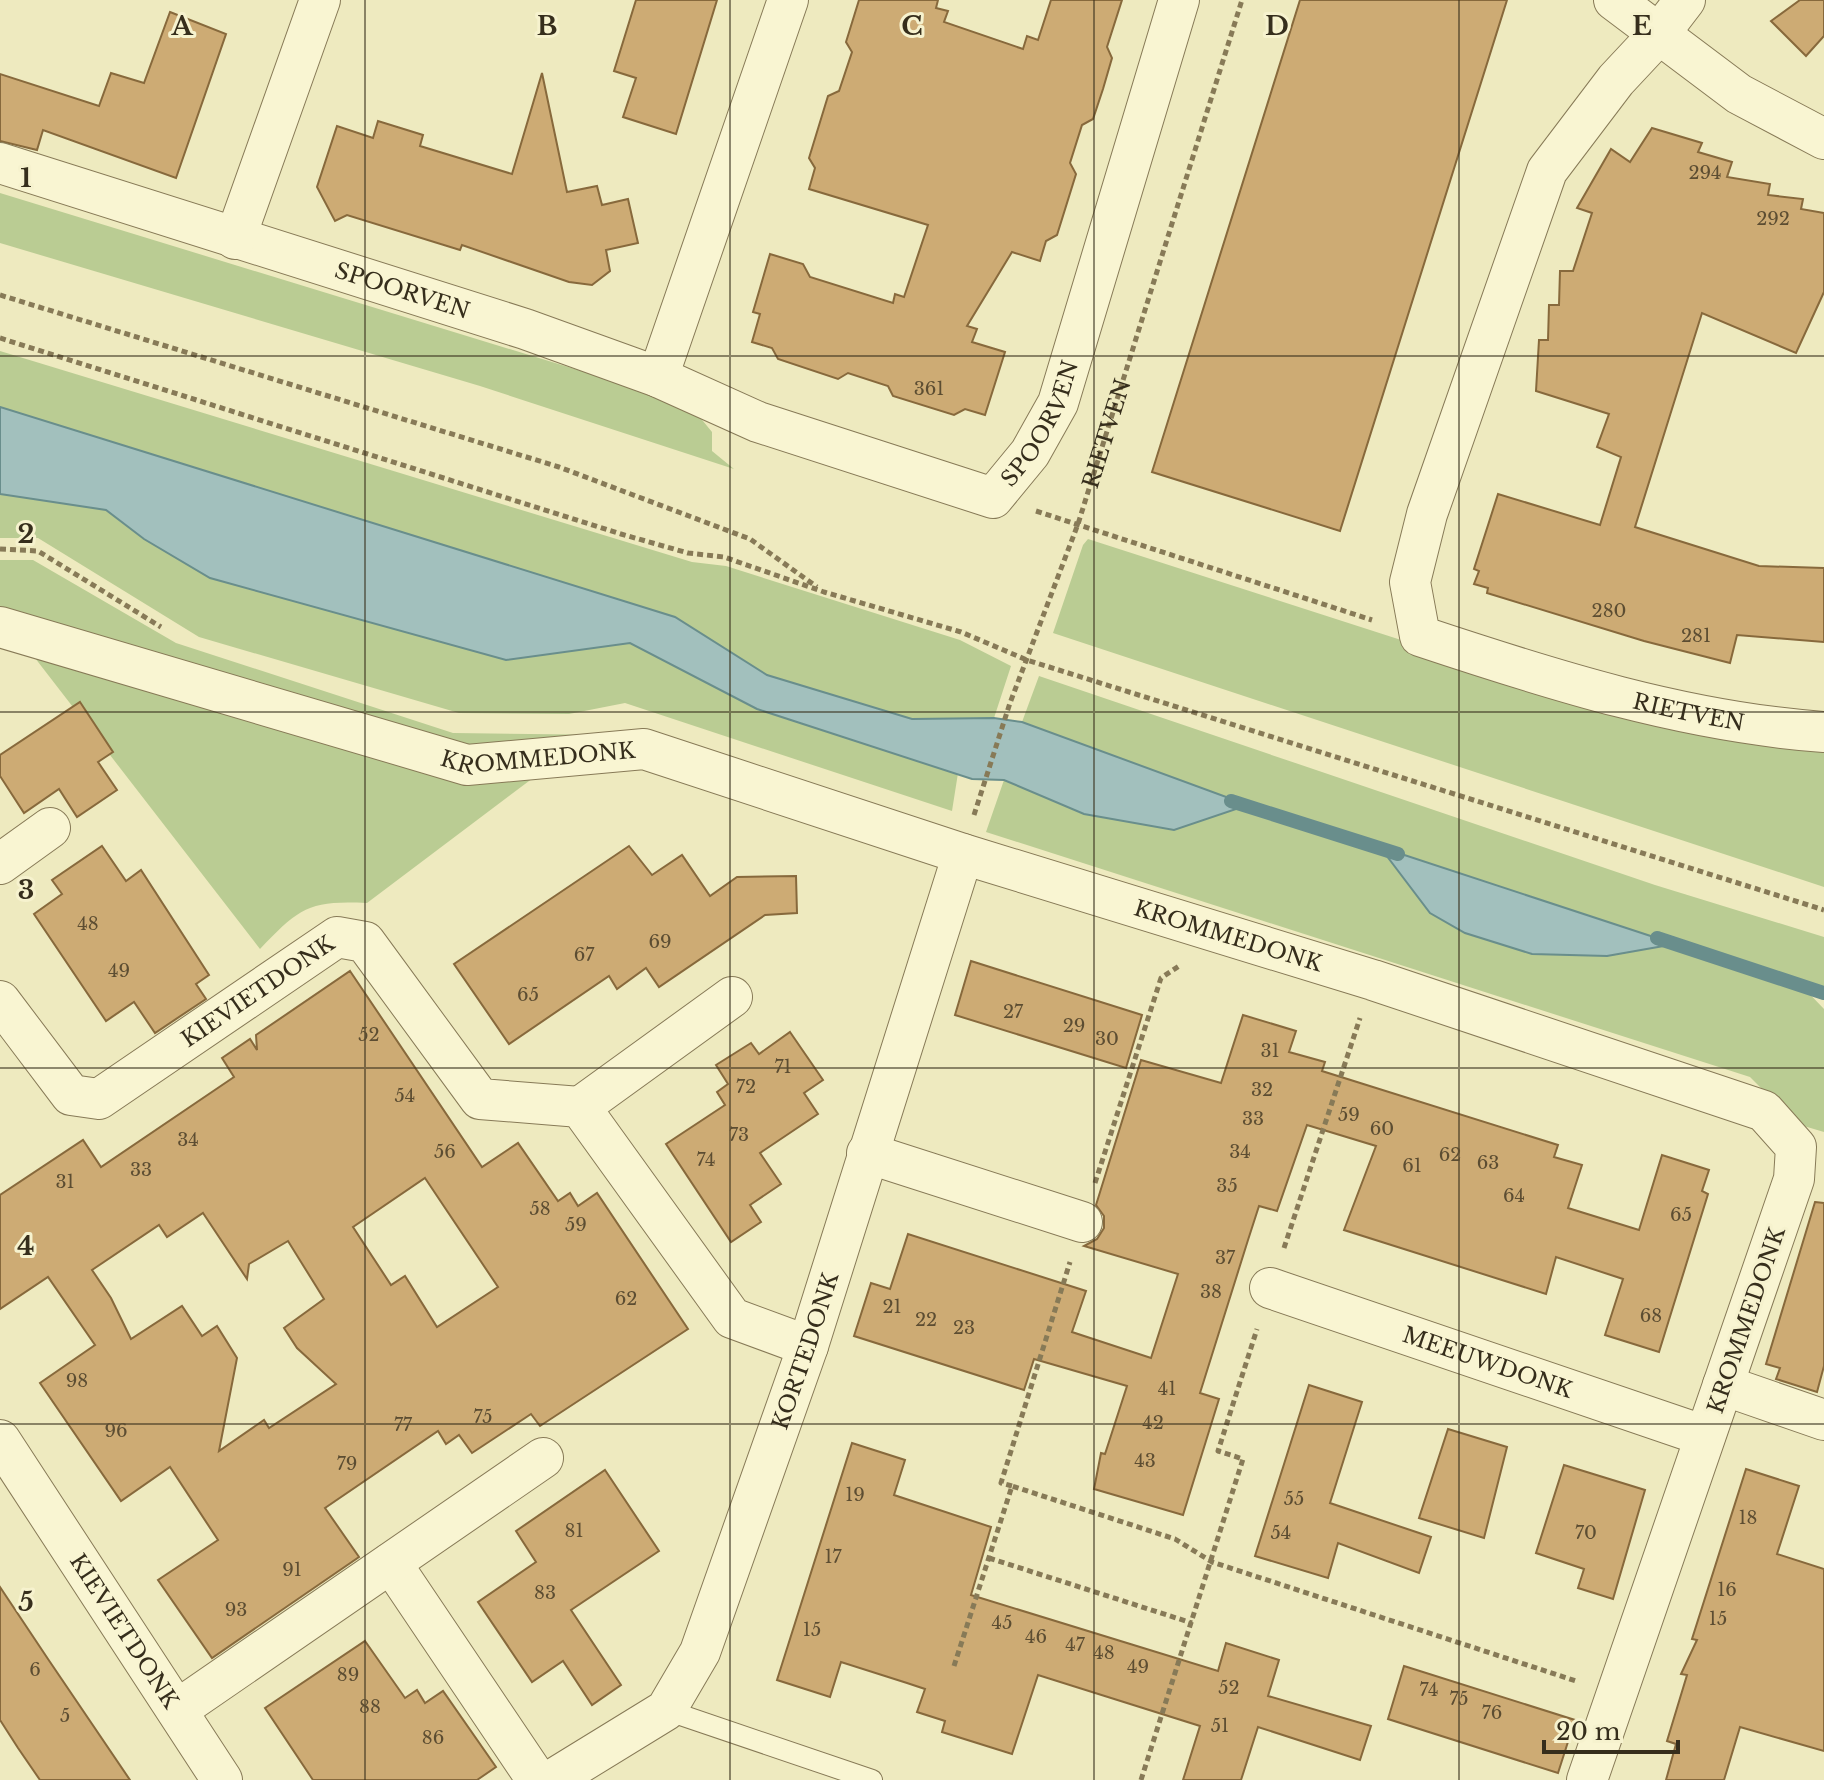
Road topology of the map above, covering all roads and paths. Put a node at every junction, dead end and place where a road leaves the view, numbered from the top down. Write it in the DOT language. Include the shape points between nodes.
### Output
graph roads {
  1 [pos="320,0"];
  2 [pos="788,0"];
  3 [pos="1179,0"];
  4 [pos="1242,0"];
  5 [pos="1614,0"];
  6 [pos="1685,0"];
  7 [pos="1659,34"];
  8 [pos="1824,139"];
  9 [pos="0,163"];
  10 [pos="235,239"];
  11 [pos="0,295"];
  12 [pos="0,338"];
  13 [pos="658,377"];
  14 [pos="1078,524"];
  15 [pos="0,549"];
  16 [pos="824,592"];
  17 [pos="0,627"];
  18 [pos="165,629"];
  19 [pos="1420,636"];
  20 [pos="1027,660"];
  21 [pos="1824,732"];
  22 [pos="978,799"];
  23 [pos="50,828"];
  24 [pos="963,854"];
  25 [pos="0,864"];
  26 [pos="1824,910"];
  27 [pos="1373,980"];
  28 [pos="732,997"];
  29 [pos="3,1011"];
  30 [pos="580,1107"];
  31 [pos="867,1153"];
  32 [pos="1082,1222"];
  33 [pos="1270,1288"];
  34 [pos="808,1346"];
  35 [pos="1723,1385"];
  36 [pos="1824,1420"];
  37 [pos="1705,1436"];
  38 [pos="0,1440"];
  39 [pos="543,1458"];
  40 [pos="989,1558"];
  41 [pos="1212,1562"];
  42 [pos="391,1563"];
  43 [pos="1192,1623"];
  44 [pos="954,1666"];
  45 [pos="1617,1694"];
  46 [pos="177,1710"];
  47 [pos="666,1710"];
  48 [pos="222,1780"];
  49 [pos="537,1780"];
  50 [pos="552,1780"];
  51 [pos="872,1780"];
  52 [pos="1141,1780"];
  53 [pos="1587,1780"];
  1 -- 10 [label="street"];
  2 -- 13 [label="street"];
  3 -- 13 [label="street, SPOORVEN" via="1058,403 1030,453 993,498 758,422"];
  4 -- 14 [label="path, RIETVEN"];
  5 -- 7 [label="street"];
  6 -- 7 [label="street"];
  7 -- 8 [label="street" via="1739,94"];
  7 -- 19 [label="street" via="1616,80 1547,171 1427,514 1410,582"];
  9 -- 10 [label="street, SPOORVEN"];
  10 -- 13 [label="street, SPOORVEN" via="525,329"];
  11 -- 16 [label="path" via="559,467 750,539"];
  12 -- 16 [label="path" via="621,534 724,557"];
  14 -- 19 [label="path"];
  14 -- 20 [label="path, RIETVEN"];
  15 -- 18 [label="path" via="38,551"];
  16 -- 20 [label="path" via="961,632"];
  17 -- 24 [label="street, KROMMEDONK" via="467,765 644,749"];
  19 -- 21 [label="street, RIETVEN" via="1688,715"];
  20 -- 22 [label="path, RIETVEN"];
  20 -- 26 [label="path"];
  23 -- 25 [label="street"];
  24 -- 27 [label="street, KROMMEDONK"];
  24 -- 31 [label="street, KORTEDONK"];
  27 -- 33 [label="path"];
  27 -- 35 [label="street, KROMMEDONK" via="1764,1111 1796,1147 1794,1179"];
  28 -- 30 [label="street"];
  29 -- 30 [label="street, KIEVIETDONK" via="71,1095 99,1099 337,937 365,942 480,1099"];
  30 -- 34 [label="street" via="732,1318"];
  31 -- 32 [label="street"];
  31 -- 34 [label="street, KORTEDONK"];
  33 -- 37 [label="street, MEEUWDONK"];
  33 -- 41 [label="path" via="1218,1451 1243,1459"];
  34 -- 47 [label="street, KORTEDONK" via="700,1652"];
  35 -- 36 [label="street"];
  35 -- 37 [label="street, KROMMEDONK"];
  37 -- 45 [label="street, KROMMEDONK"];
  38 -- 46 [label="street, KIEVIETDONK"];
  39 -- 42 [label="street"];
  40 -- 41 [label="path" via="1012,1486 1175,1539"];
  40 -- 43 [label="path"];
  40 -- 44 [label="path"];
  41 -- 43 [label="path"];
  41 -- 45 [label="path"];
  42 -- 46 [label="street"];
  42 -- 49 [label="street"];
  43 -- 52 [label="path"];
  45 -- 53 [label="street, KROMMEDONK"];
  46 -- 48 [label="street, KIEVIETDONK"];
  47 -- 50 [label="street, KORTEDONK"];
  47 -- 51 [label="lane"];
}
